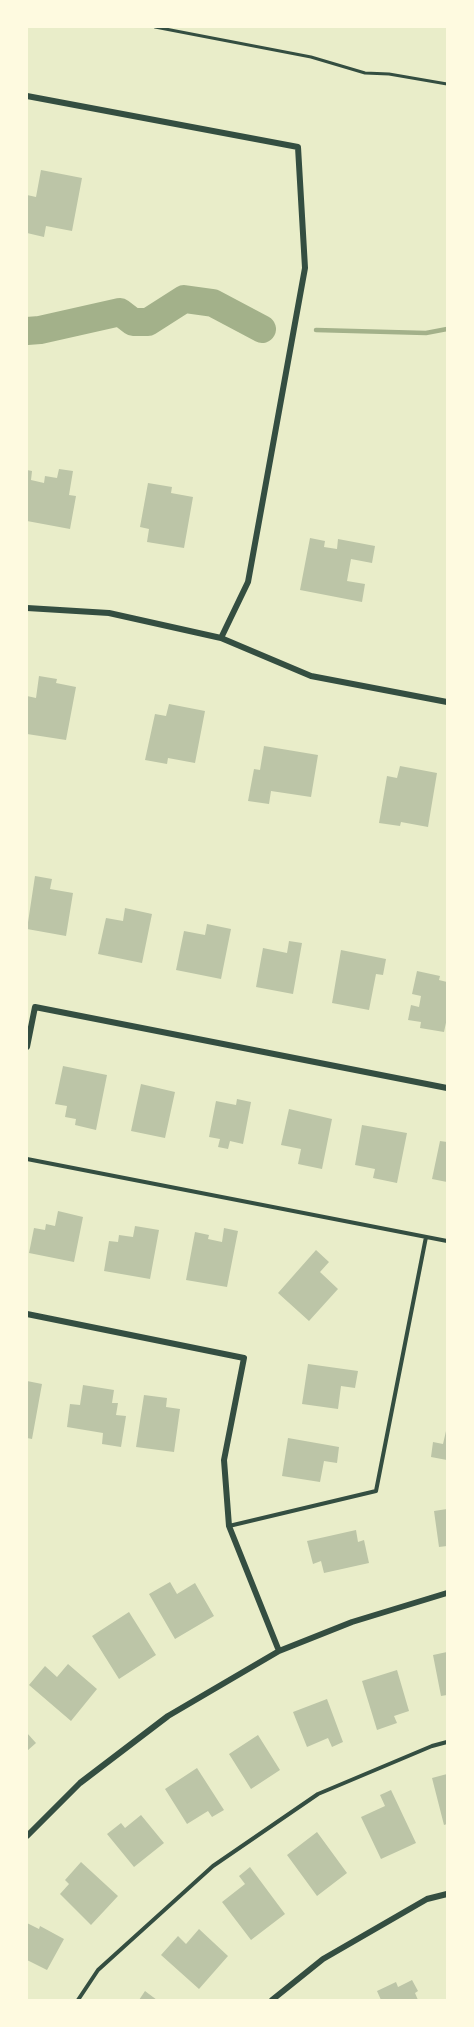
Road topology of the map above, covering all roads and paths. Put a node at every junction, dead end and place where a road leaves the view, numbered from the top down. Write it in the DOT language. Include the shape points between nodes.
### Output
graph roads {
  1 [pos="155,27"];
  2 [pos="447,84"];
  3 [pos="27,96"];
  4 [pos="27,608"];
  5 [pos="221,638"];
  6 [pos="447,702"];
  7 [pos="27,1047"];
  8 [pos="447,1089"];
  9 [pos="27,1159"];
  10 [pos="426,1236"];
  11 [pos="447,1241"];
  12 [pos="27,1314"];
  13 [pos="229,1526"];
  14 [pos="447,1593"];
  15 [pos="279,1651"];
  16 [pos="447,1742"];
  17 [pos="27,1836"];
  18 [pos="447,1894"];
  19 [pos="78,2000"];
  20 [pos="272,2000"];
  1 -- 2 [label="path" via="311,57 365,73"];
  3 -- 5 [label="street" via="298,147 305,268 248,582"];
  4 -- 5 [label="street" via="109,613"];
  5 -- 6 [label="street" via="311,676"];
  7 -- 8 [label="street" via="35,1007"];
  9 -- 10 [label="lane"];
  10 -- 11 [label="lane"];
  10 -- 13 [label="lane" via="376,1491"];
  12 -- 13 [label="street" via="244,1358 224,1460"];
  13 -- 15 [label="street"];
  14 -- 15 [label="street" via="352,1622"];
  15 -- 17 [label="street" via="168,1716 80,1784"];
  16 -- 19 [label="lane" via="318,1794 222,1859 98,1970"];
  18 -- 20 [label="street" via="427,1899 324,1959"];
}
